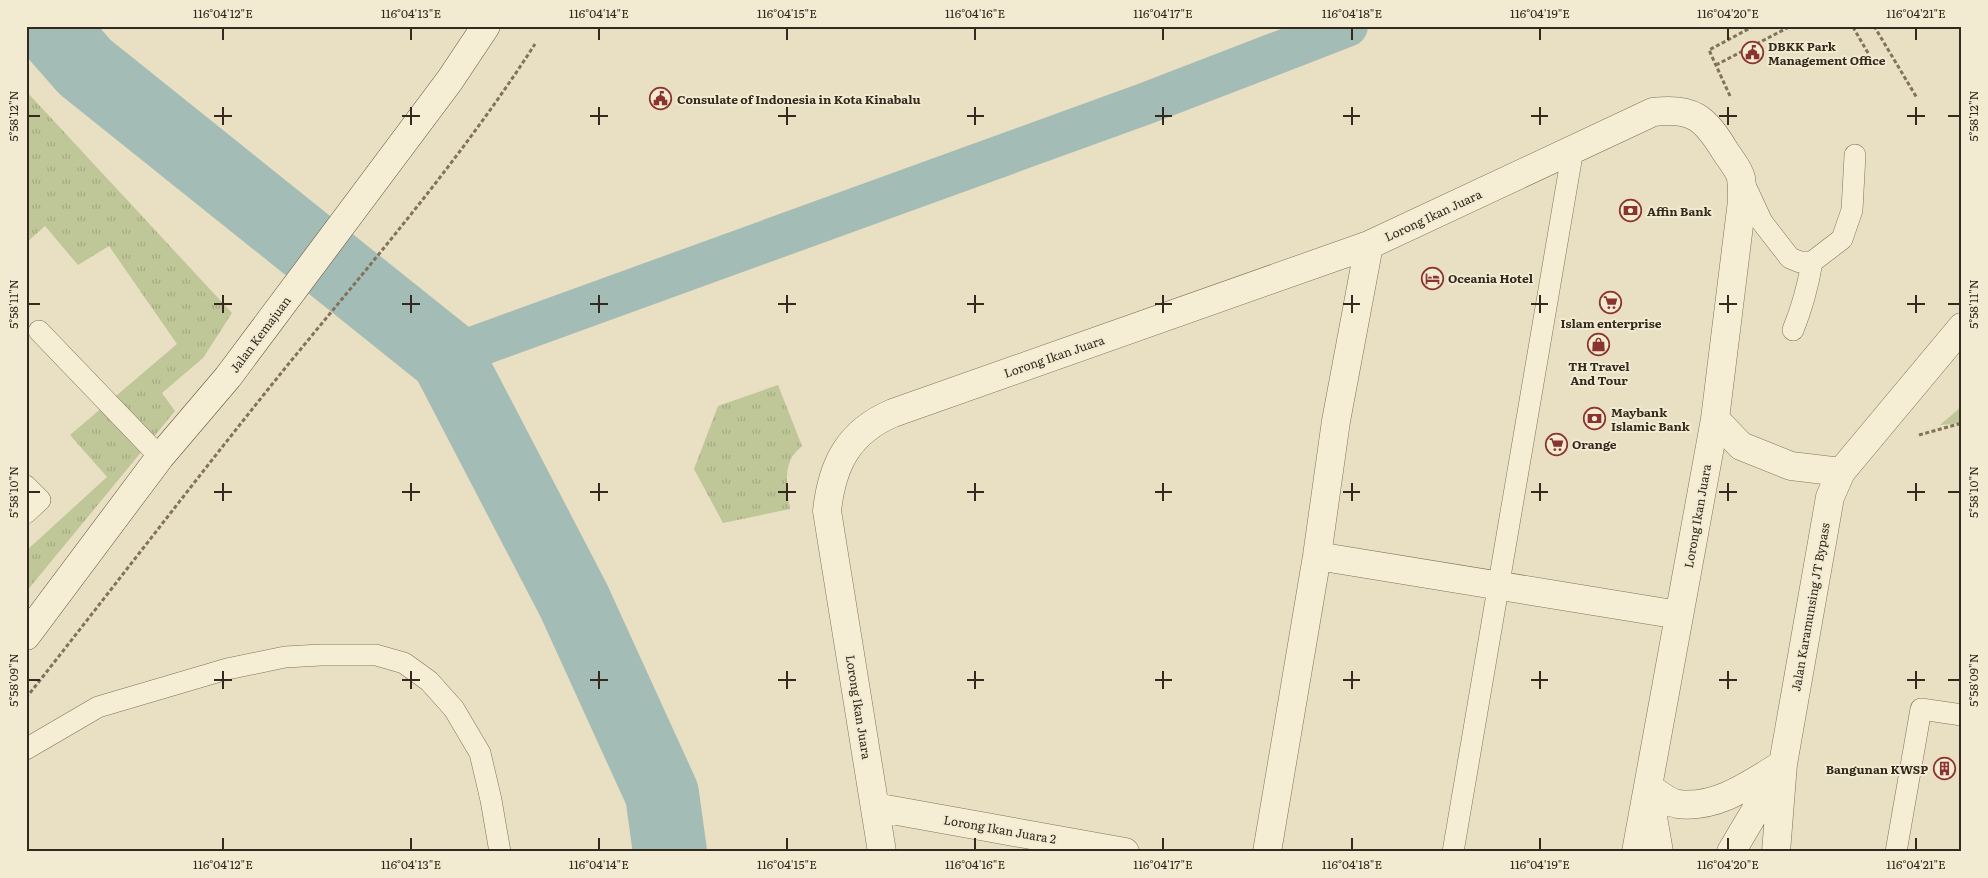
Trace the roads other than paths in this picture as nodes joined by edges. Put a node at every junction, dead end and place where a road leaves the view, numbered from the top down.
1 (486, 26) edge
2 (1573, 149) junction
3 (1855, 155) dead end
4 (1741, 176) junction
5 (1369, 245) junction
6 (1812, 262) junction
7 (1962, 327) edge
8 (1793, 330) dead end
9 (39, 331) dead end
10 (1962, 359) edge
11 (1715, 419) junction
12 (160, 457) junction
13 (1847, 464) junction
14 (26, 486) edge
15 (26, 513) edge
16 (1317, 556) junction
17 (1497, 586) junction
18 (1679, 615) junction
19 (26, 636) edge
20 (1962, 715) edge
21 (26, 749) edge
22 (1783, 764) junction
23 (1648, 787) junction
24 (875, 807) junction
25 (500, 852) edge
26 (882, 852) edge
27 (1125, 852) edge
28 (1267, 852) edge
29 (1453, 852) edge
30 (1636, 852) edge
31 (1659, 852) edge
32 (1731, 852) edge
33 (1776, 852) edge
34 (1896, 852) edge

1 - 12 street, Jalan Kemajuan
2 - 4 street, Lorong Ikan Juara
2 - 5 street, Lorong Ikan Juara
2 - 17 lane
3 - 6 lane
4 - 6 lane
4 - 11 street, Lorong Ikan Juara
5 - 16 street
5 - 24 street, Lorong Ikan Juara
6 - 8 lane
7 - 13 street, Jalan Karamunsing JT Bypass
9 - 12 lane
10 - 13 street, Jalan Karamunsing JT Bypass
11 - 13 street
11 - 18 street, Lorong Ikan Juara
12 - 19 street, Jalan Kemajuan
13 - 22 street, Jalan Karamunsing JT Bypass
14 - 15 lane
16 - 17 street
16 - 28 street
17 - 18 street
17 - 29 lane
18 - 23 street, Lorong Ikan Juara
20 - 34 lane
21 - 25 lane
22 - 23 street
22 - 32 street, Jalan Karamunsing JT Bypass
22 - 33 street, Jalan Karamunsing JT Bypass
23 - 30 street, Lorong Ikan Juara
23 - 31 street
24 - 26 street, Lorong Ikan Juara
24 - 27 street, Lorong Ikan Juara 2

